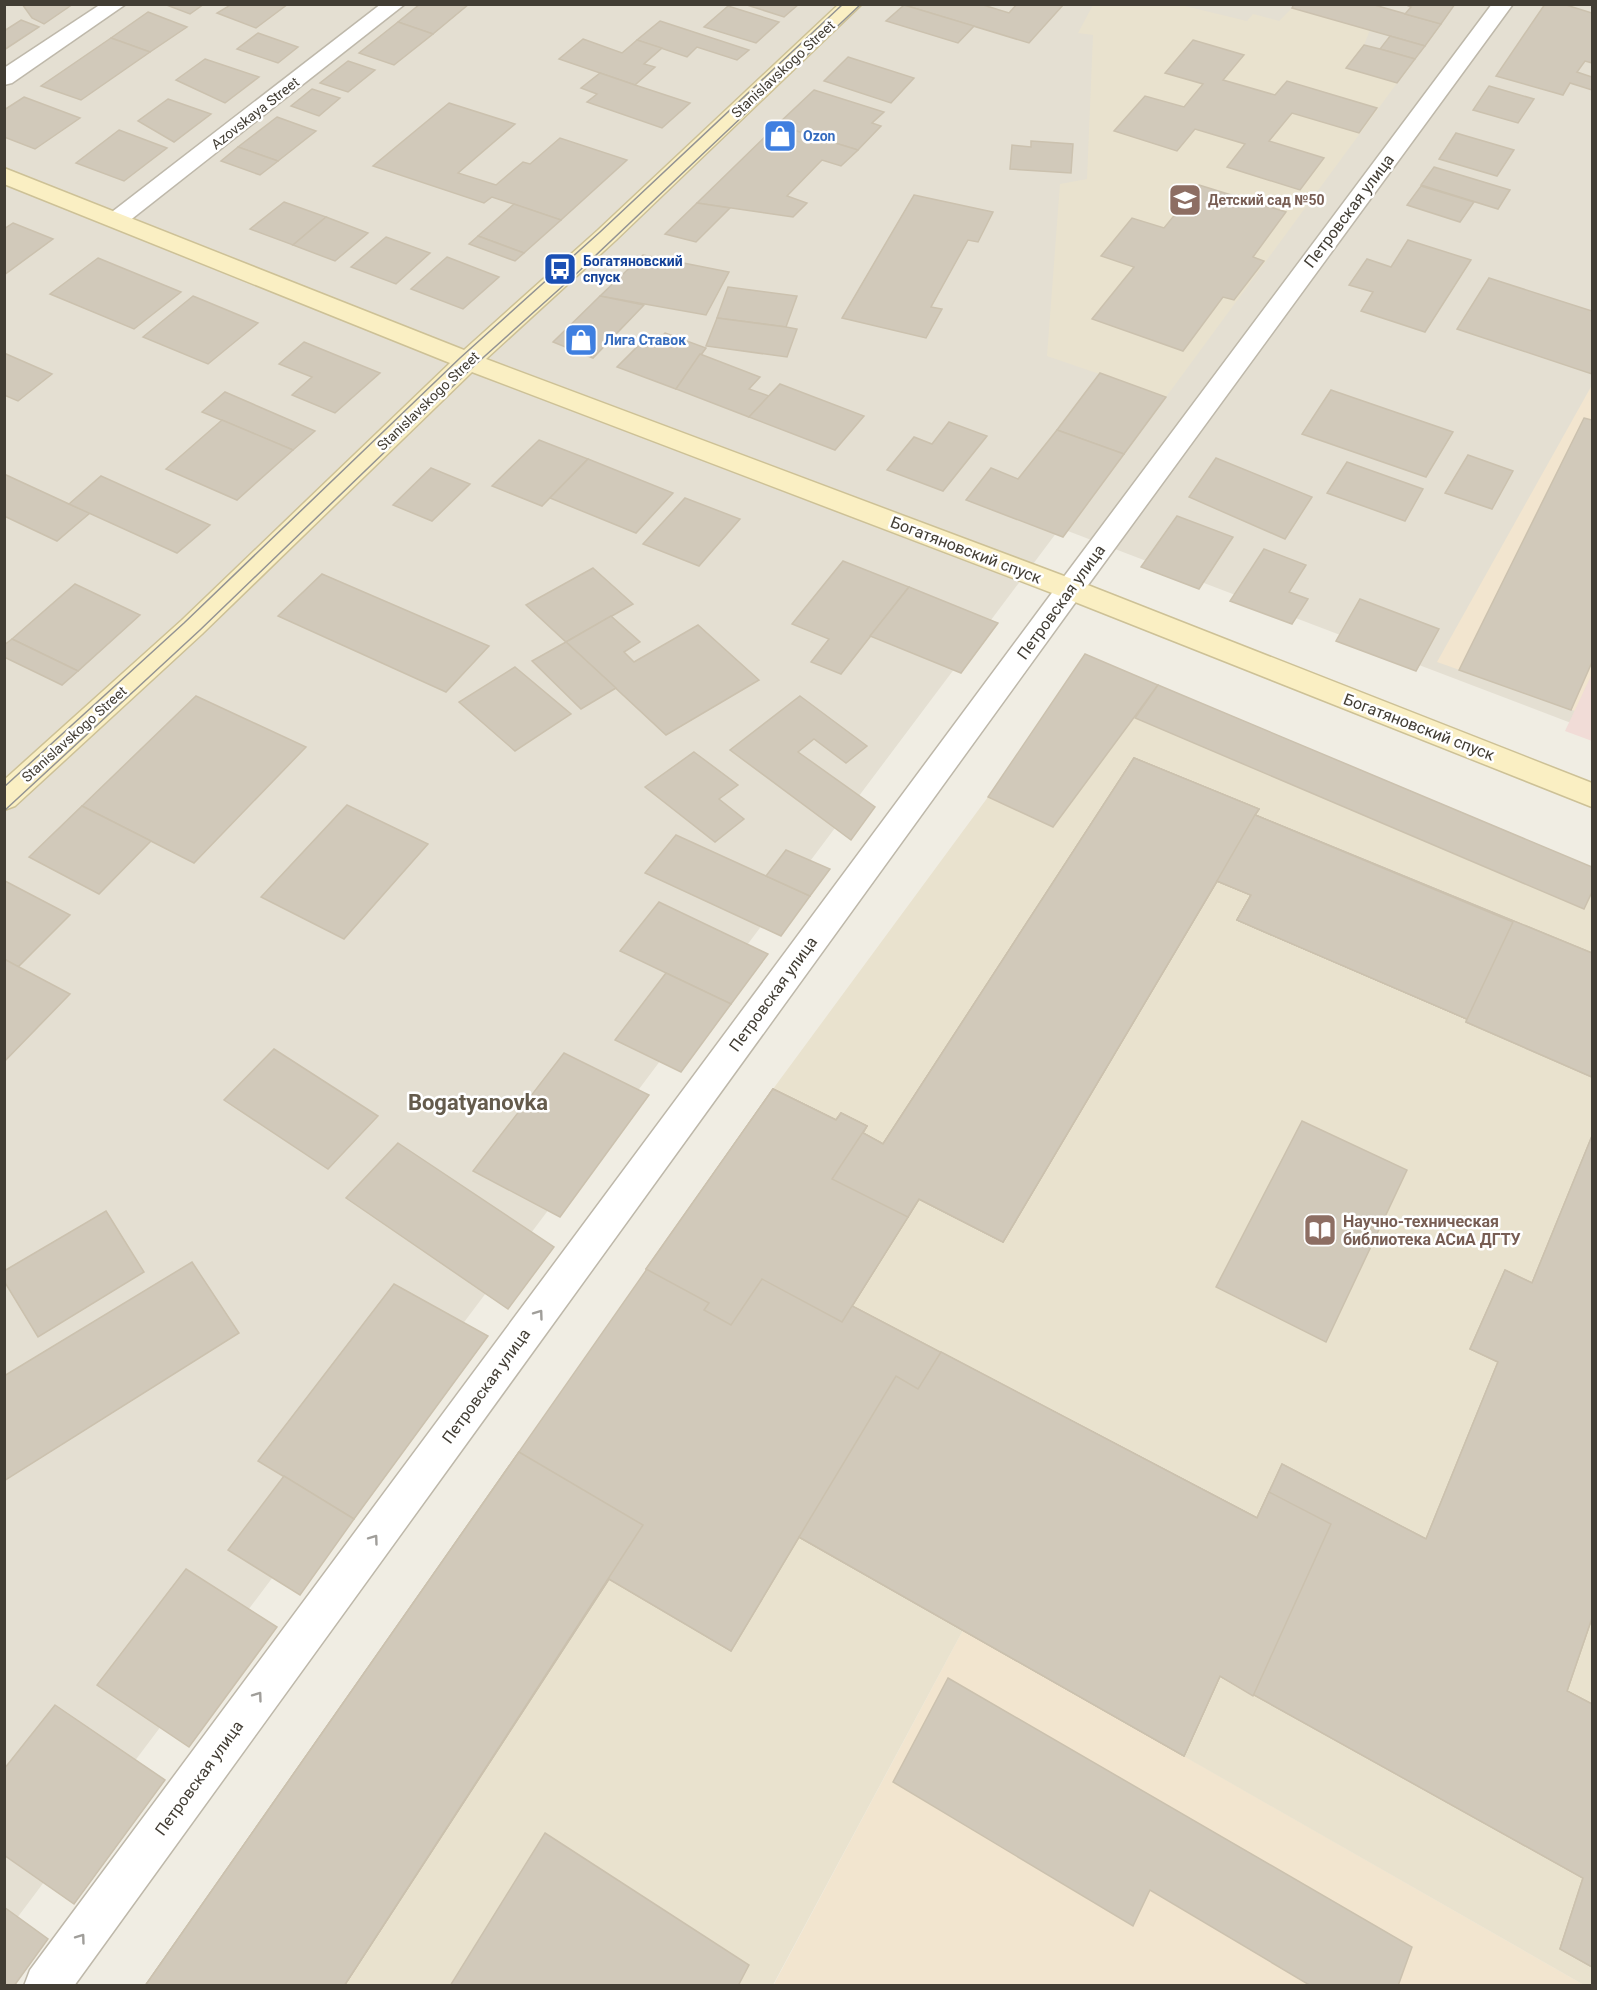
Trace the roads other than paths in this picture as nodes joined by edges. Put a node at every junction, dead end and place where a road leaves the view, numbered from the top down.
1 (116, 4) edge
2 (395, 4) edge
3 (852, 4) edge
4 (1503, 4) edge
5 (4, 78) edge
6 (4, 175) edge
7 (116, 220) junction
8 (468, 361) junction
9 (1070, 589) junction
10 (1593, 795) edge
11 (4, 798) edge
12 (46, 1986) edge

1 - 5 street
2 - 7 street, Azovskaya Street
3 - 8 street, Stanislavskogo Street
4 - 9 street, Петровская улица
6 - 7 street, Богатяновский спуск
7 - 8 street, Богатяновский спуск
8 - 9 street, Богатяновский спуск
8 - 11 street, Stanislavskogo Street
9 - 10 street, Богатяновский спуск
12 -> 9 street, Петровская улица

